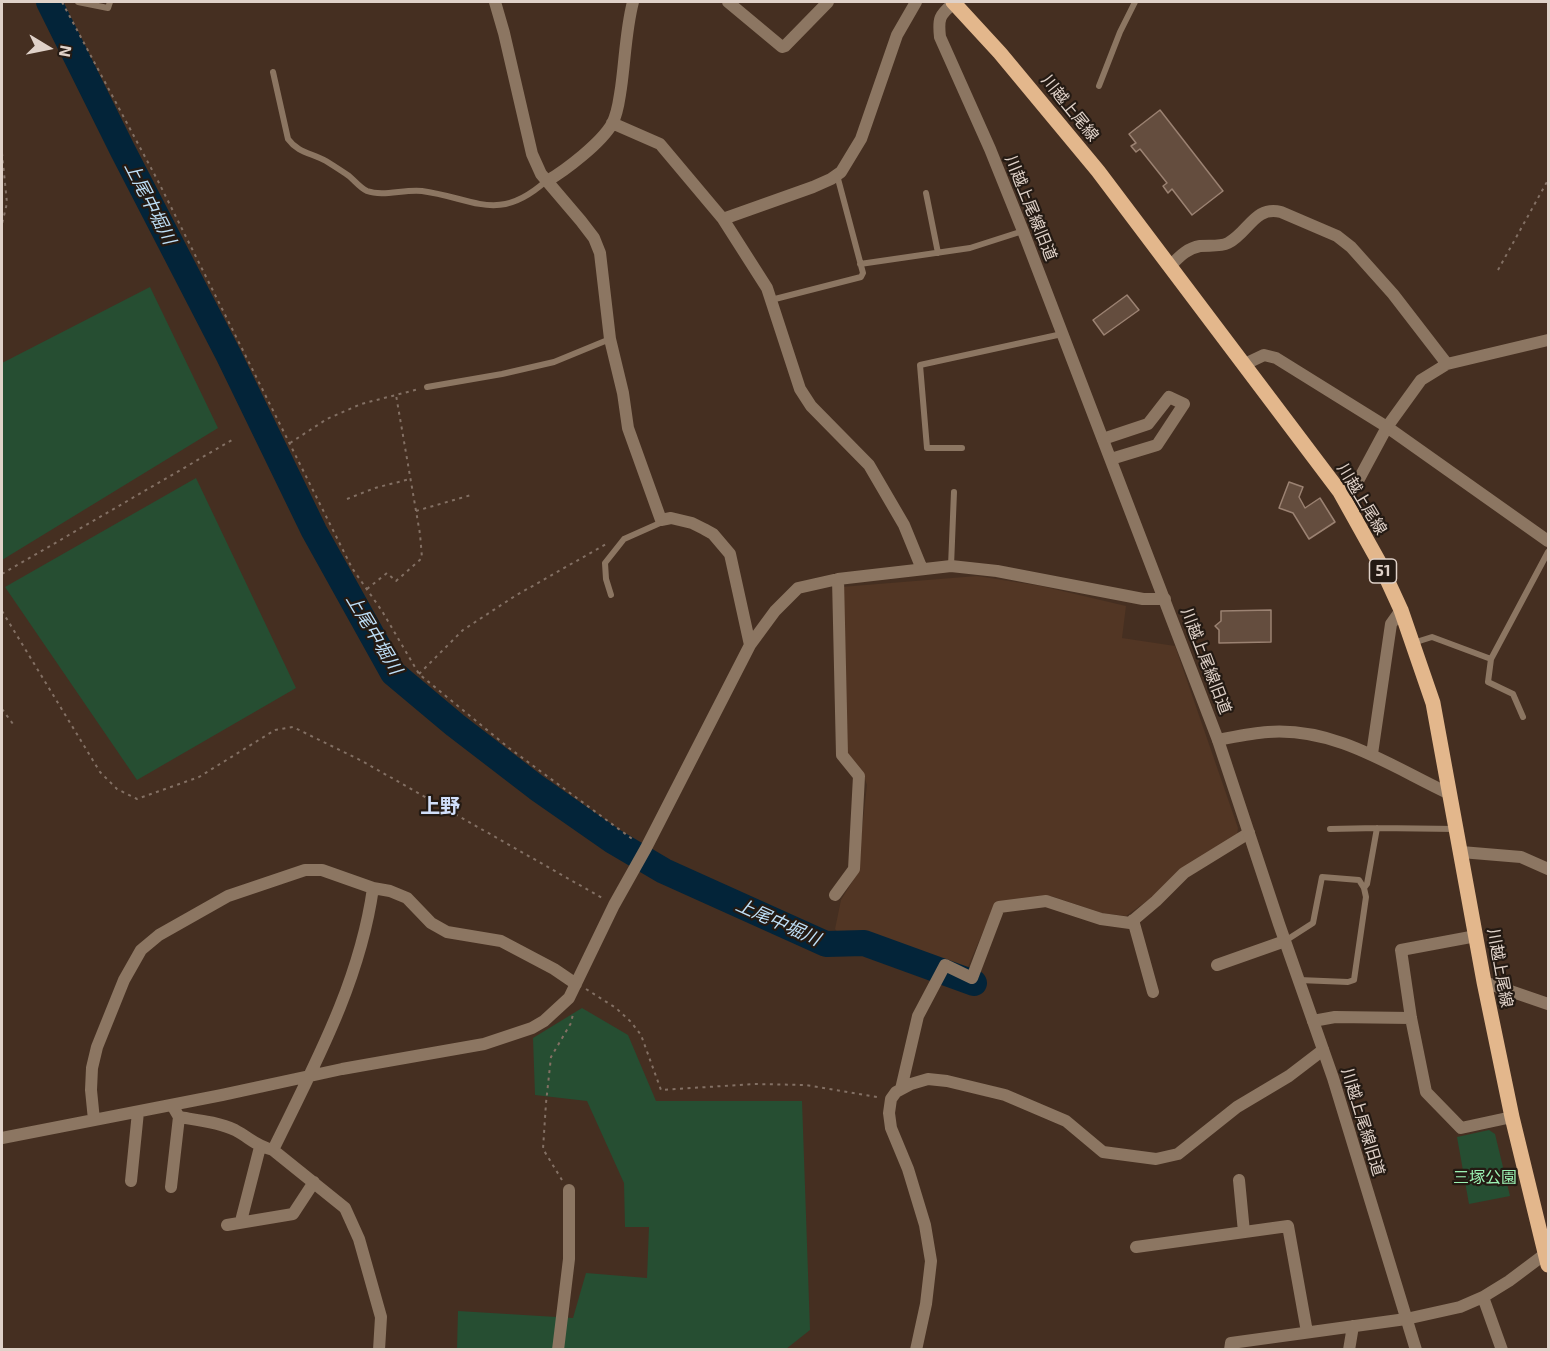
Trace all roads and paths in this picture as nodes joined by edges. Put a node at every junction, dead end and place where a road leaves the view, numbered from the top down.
1 (62, 2) edge
2 (78, 2) edge
3 (110, 2) edge
4 (495, 2) edge
5 (633, 2) edge
6 (728, 2) edge
7 (828, 2) edge
8 (916, 2) edge
9 (954, 2) edge
10 (1135, 2) edge
11 (273, 72) dead end
12 (1099, 86) dead end
13 (612, 123) junction
14 (2, 153) edge
15 (837, 175) junction
16 (1548, 180) edge
17 (547, 181) junction
18 (926, 193) dead end
19 (723, 219) junction
20 (2, 224) edge
21 (1023, 231) junction
22 (938, 253) junction
23 (860, 264) junction
24 (1170, 266) junction
25 (1498, 270) dead end
26 (771, 300) junction
27 (1062, 334) junction
28 (610, 339) junction
29 (1548, 340) edge
30 (1245, 364) junction
31 (1447, 364) junction
32 (427, 387) joint
33 (396, 395) junction
34 (1387, 427) junction
35 (1103, 439) junction
36 (232, 440) dead end
37 (290, 443) junction
38 (962, 448) dead end
39 (1111, 459) junction
40 (410, 479) junction
41 (954, 492) dead end
42 (1340, 492) junction
43 (471, 495) dead end
44 (347, 499) dead end
45 (416, 511) junction
46 (661, 520) junction
47 (624, 539) junction
48 (1548, 541) edge
49 (1548, 552) edge
50 (951, 566) junction
51 (922, 569) junction
52 (2, 574) edge
53 (838, 579) junction
54 (367, 590) junction
55 (611, 595) dead end
56 (1165, 599) junction
57 (1401, 610) junction
58 (2, 611) edge
59 (1413, 644) junction
60 (750, 645) junction
61 (1491, 659) junction
62 (419, 674) junction
63 (2, 709) edge
64 (1523, 717) dead end
65 (13, 724) dead end
66 (1218, 740) junction
67 (1372, 754) junction
68 (1450, 794) junction
69 (1377, 828) junction
70 (1330, 829) dead end
71 (1457, 830) junction
72 (1249, 833) junction
73 (1461, 852) junction
74 (642, 855) junction
75 (1548, 869) edge
76 (373, 888) junction
77 (1364, 888) junction
78 (835, 895) dead end
79 (614, 905) junction
80 (1133, 920) junction
81 (1476, 936) junction
82 (1285, 941) junction
83 (1217, 965) dead end
84 (1299, 980) junction
85 (1484, 982) junction
86 (576, 984) junction
87 (1153, 992) dead end
88 (569, 998) junction
89 (1548, 1004) edge
90 (1411, 1018) junction
91 (1313, 1022) junction
92 (1323, 1050) junction
93 (309, 1077) junction
94 (902, 1089) junction
95 (891, 1099) junction
96 (172, 1105) junction
97 (138, 1112) junction
98 (179, 1117) junction
99 (1512, 1117) junction
100 (94, 1120) junction
101 (2, 1138) edge
102 (260, 1147) junction
103 (273, 1150) junction
104 (1239, 1180) dead end
105 (131, 1181) dead end
106 (314, 1182) junction
107 (171, 1187) dead end
108 (568, 1190) joint
109 (241, 1221) junction
110 (227, 1225) dead end
111 (1244, 1232) junction
112 (1137, 1247) dead end
113 (1546, 1250) edge
114 (1483, 1297) junction
115 (1406, 1319) junction
116 (1353, 1326) junction
117 (1307, 1332) junction
118 (379, 1350) edge
119 (558, 1350) edge
120 (916, 1350) edge
121 (1230, 1350) edge
122 (1349, 1350) edge
123 (1416, 1350) edge
124 (1503, 1350) edge

1 - 37 path
2 - 3 lane
4 - 17 street
5 - 13 street
6 - 7 street
8 - 15 street
9 - 21 street, 川越上尾線旧道
9 - 24 main road, 川越上尾線 / 51
10 - 12 lane
11 - 17 lane
13 - 17 street
13 - 19 street
14 - 20 path
15 - 19 street
15 - 23 lane
16 - 25 path
17 - 28 street
18 - 22 lane
19 - 26 street
21 - 22 lane
21 - 27 street, 川越上尾線旧道
22 - 23 lane
23 - 26 lane
24 - 30 main road, 川越上尾線 / 51
24 - 31 street
26 - 51 street
27 - 35 street, 川越上尾線旧道
27 - 38 lane
28 - 32 lane
28 - 46 street
29 - 31 street
30 - 34 street
30 - 42 main road, 川越上尾線 / 51
31 - 34 street
32 - 33 path
33 - 37 path
33 - 40 path
34 - 42 street
34 - 48 street
35 - 39 street, 川越上尾線旧道
35 - 39 street
36 - 52 path
37 - 54 path
39 - 56 street, 川越上尾線旧道
40 - 44 path
40 - 45 path
41 - 50 lane
42 - 57 main road, 川越上尾線 / 51
43 - 45 path
45 - 54 path
46 - 47 lane
46 - 60 street
47 - 55 lane
47 - 62 path
49 - 61 lane
50 - 51 street
50 - 56 street
51 - 53 street
53 - 60 street
53 - 78 street
54 - 62 path
56 - 66 street, 川越上尾線旧道
57 - 59 main road, 川越上尾線 / 51
57 - 67 street
58 - 79 path
59 - 61 lane
59 - 68 main road, 川越上尾線 / 51
60 - 74 street
61 - 64 lane
62 - 74 path
63 - 65 path
66 - 67 street
66 - 72 street, 川越上尾線旧道
67 - 68 street
68 - 71 main road, 川越上尾線 / 51
69 - 70 lane
69 - 71 lane
69 - 77 lane
71 - 73 main road, 川越上尾線 / 51
72 - 80 street
72 - 82 street, 川越上尾線旧道
73 - 75 street
73 - 81 main road, 川越上尾線 / 51
74 - 79 street
76 - 86 street
76 - 93 street
76 - 100 street
77 - 82 lane
77 - 84 lane
79 - 86 street
80 - 87 street
80 - 94 street
81 - 85 main road, 川越上尾線 / 51
81 - 90 street
82 - 83 street
82 - 84 street, 川越上尾線旧道
84 - 91 street, 川越上尾線旧道
85 - 89 street
85 - 99 main road, 川越上尾線 / 51
86 - 88 street
86 - 95 path
88 - 93 street
88 - 108 path
90 - 91 street
90 - 99 street
91 - 92 street, 川越上尾線旧道
92 - 94 street
92 - 115 street, 川越上尾線旧道
93 - 96 street
93 - 103 street
94 - 95 street
95 - 120 street
96 - 97 street
96 - 98 street
97 - 100 street
97 - 105 street
98 - 102 street
98 - 107 street
99 - 113 main road, 川越上尾線 / 51
100 - 101 street
102 - 103 street
102 - 109 street
103 - 106 street
104 - 111 street
106 - 109 street
106 - 118 street
108 - 119 street
109 - 110 street
111 - 112 street
111 - 117 street
113 - 114 street
114 - 115 street
114 - 124 street
115 - 116 street
115 - 123 street, 川越上尾線旧道
116 - 117 street
116 - 122 street
117 - 121 street

